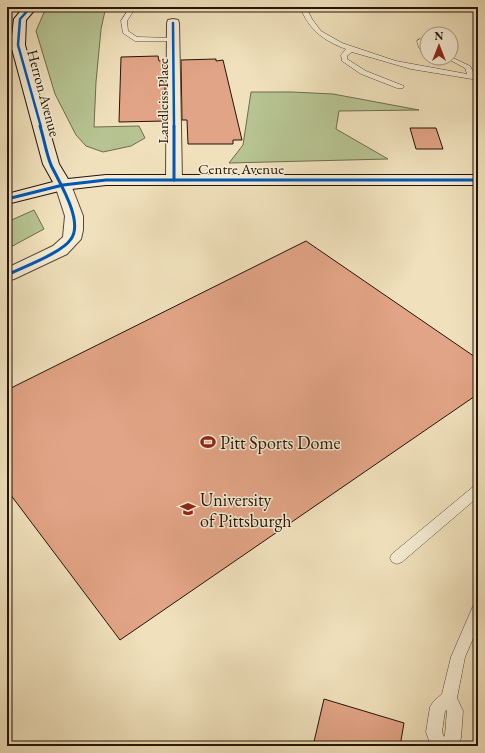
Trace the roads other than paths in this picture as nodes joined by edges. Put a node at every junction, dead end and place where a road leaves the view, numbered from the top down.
1 (30, 7) edge
2 (133, 7) edge
3 (303, 7) edge
4 (173, 23) dead end
5 (174, 40) junction
6 (351, 49) junction
7 (459, 62) edge
8 (475, 78) edge
9 (400, 86) dead end
10 (174, 180) junction
11 (478, 180) edge
12 (63, 185) junction
13 (7, 199) edge
14 (7, 275) edge
15 (478, 490) edge
16 (397, 558) dead end
17 (478, 610) edge
18 (449, 698) junction
19 (439, 746) edge
20 (448, 746) edge

1 - 12 main road, Herron Avenue
2 - 5 lane
3 - 6 lane
4 - 5 main road, Landleiss Place
5 - 10 main road, Landleiss Place
6 - 8 lane
6 - 9 lane
7 - 8 lane
10 - 11 main road, Centre Avenue
10 - 12 main road, Centre Avenue
12 - 13 main road, Centre Avenue
12 - 14 main road, Herron Avenue
15 - 16 lane
17 - 18 lane
18 - 19 lane
18 - 20 lane

